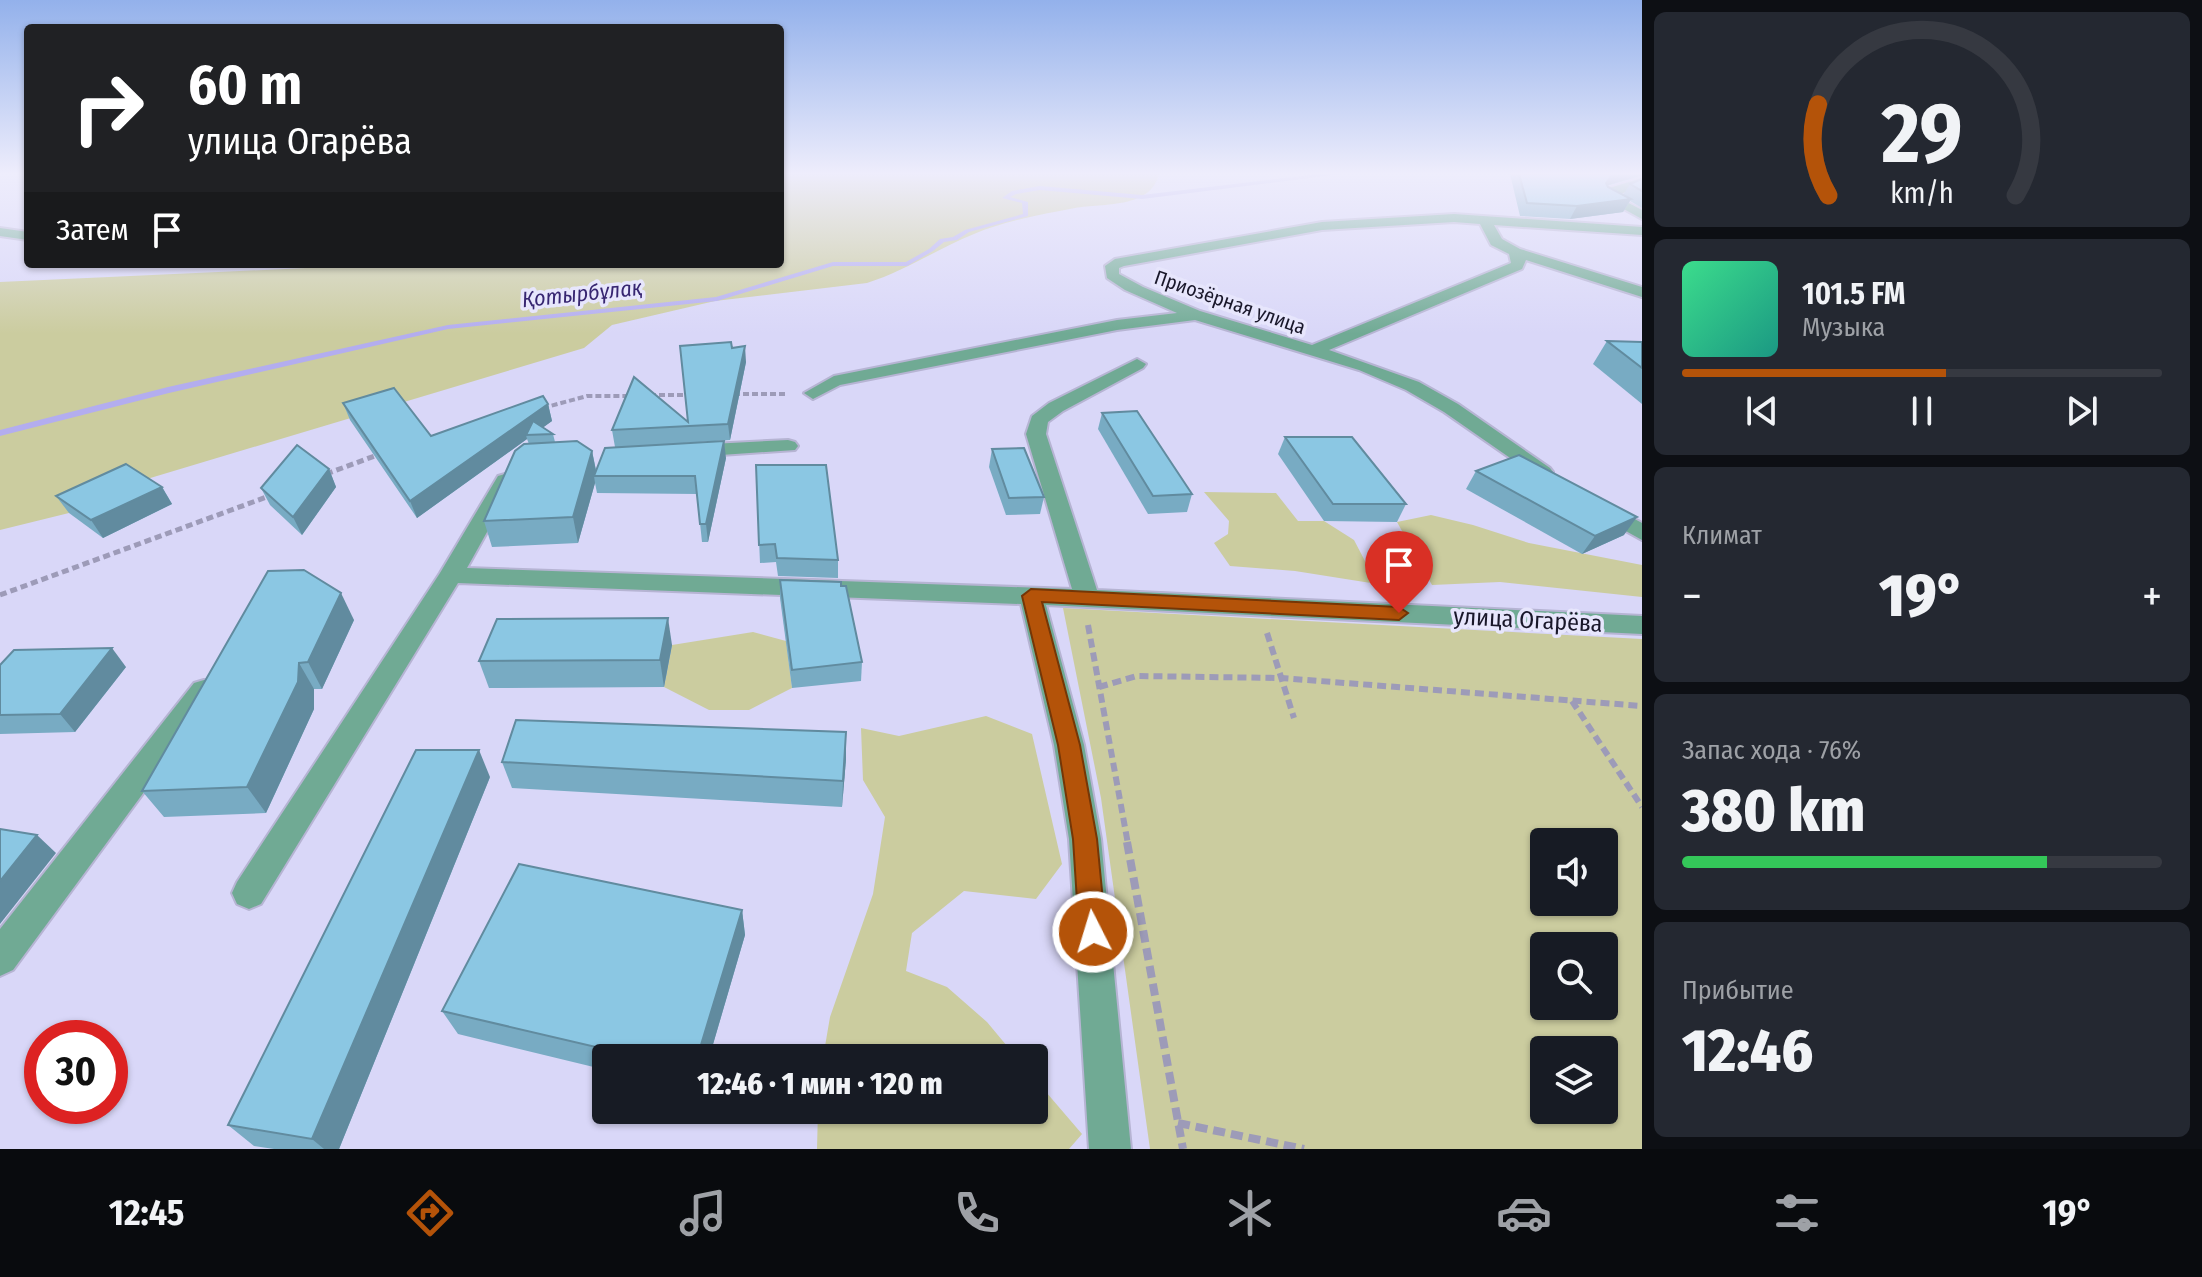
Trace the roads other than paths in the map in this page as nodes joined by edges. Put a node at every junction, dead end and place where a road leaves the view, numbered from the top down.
1 (1319, 227) edge
2 (1488, 227) edge
3 (1579, 227) edge
4 (1642, 231) edge
5 (0, 232) edge
6 (24, 235) edge
7 (1515, 252) junction
8 (1642, 292) edge
9 (1196, 316) junction
10 (1312, 351) junction
11 (1137, 364) dead end
12 (813, 393) road end
13 (788, 446) dead end
14 (664, 452) edge
15 (517, 465) edge
16 (1563, 484) edge
17 (1589, 500) edge
18 (1642, 533) edge
19 (451, 575) junction
20 (1031, 596) junction
21 (1087, 598) junction
22 (1642, 625) edge
23 (221, 667) edge
24 (249, 893) dead end
25 (0, 958) edge
26 (1110, 1149) edge

1 - 9 street, Приозёрная улица
2 - 7 street
3 - 4 street, Приозёрная улица
5 - 6 street
7 - 8 street
7 - 10 street
9 - 10 street, Приозёрная улица
9 - 12 street
10 - 16 street, Приозёрная улица
11 - 21 street
13 - 14 street
15 - 19 street
17 - 18 street
19 - 20 street, улица Огарёва
19 - 24 street
20 - 21 street, улица Огарёва
20 - 26 street
21 - 22 street, улица Огарёва
23 - 25 street

